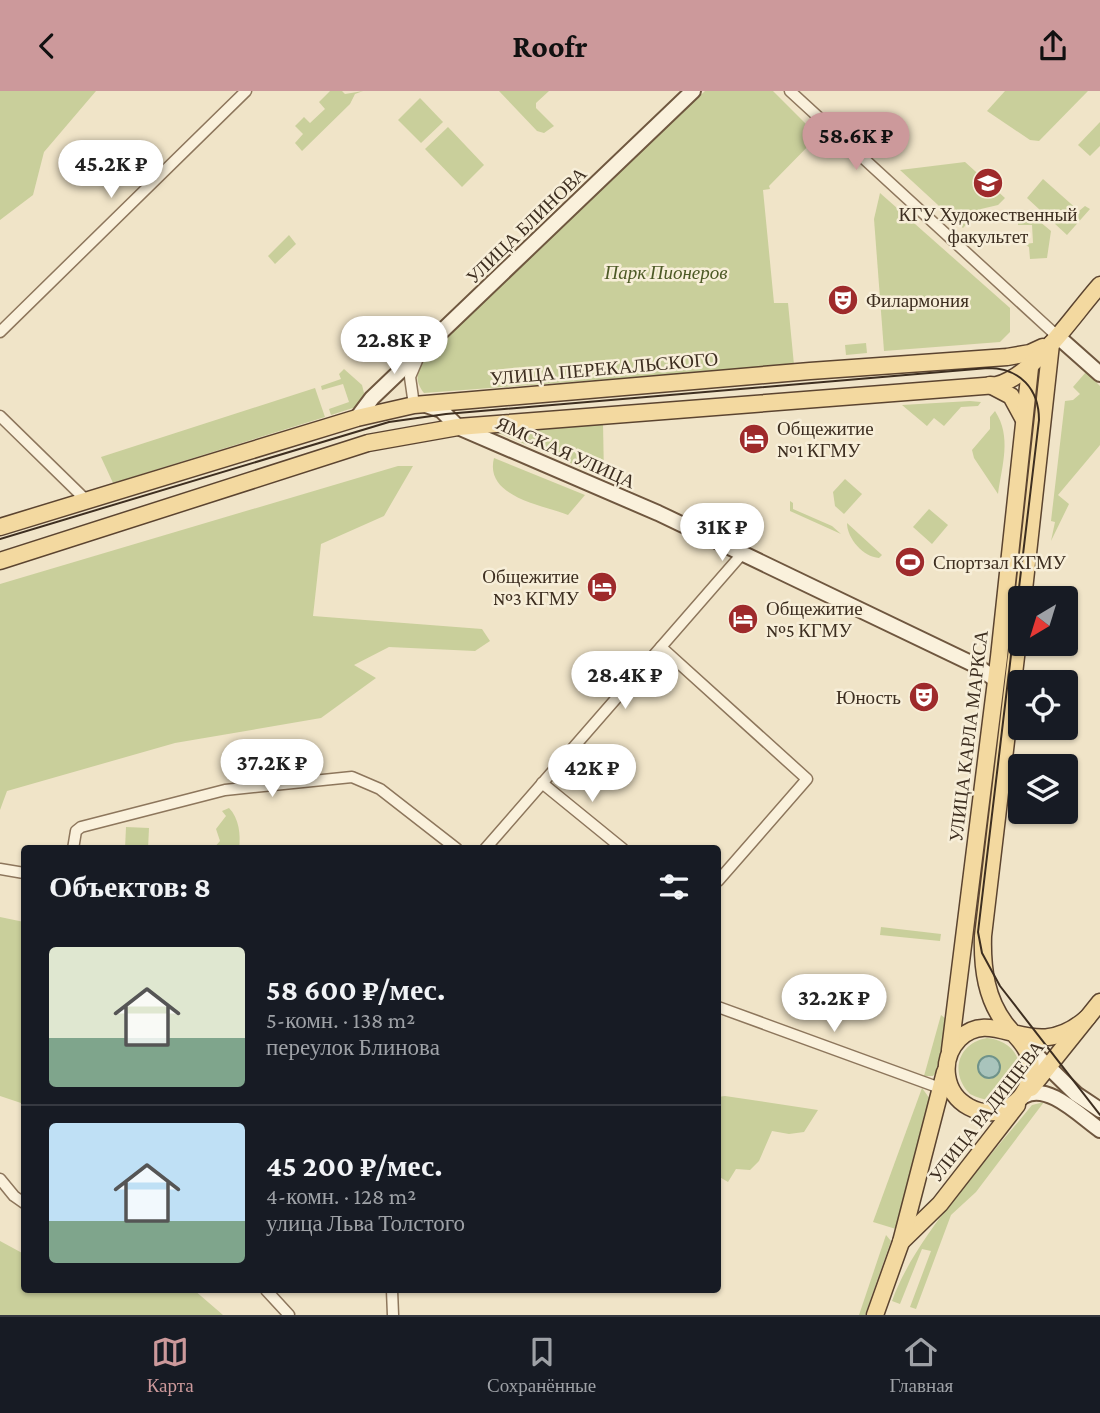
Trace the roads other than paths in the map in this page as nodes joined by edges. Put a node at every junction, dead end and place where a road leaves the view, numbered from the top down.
1 (246, 91) edge
2 (693, 91) edge
3 (790, 91) edge
4 (1100, 285) edge
5 (0, 332) edge
6 (1056, 335) junction
7 (421, 352) junction
8 (997, 358) junction
9 (1030, 367) junction
10 (1100, 374) edge
11 (990, 385) junction
12 (414, 405) junction
13 (1046, 405) junction
14 (0, 417) edge
15 (357, 418) junction
16 (1024, 421) junction
17 (458, 427) junction
18 (86, 501) junction
19 (0, 527) edge
20 (742, 554) junction
21 (0, 561) edge
22 (1025, 586) edge
23 (660, 647) junction
24 (1016, 656) edge
25 (996, 680) junction
26 (542, 783) junction
27 (74, 845) edge
28 (452, 845) edge
29 (488, 845) edge
30 (618, 845) edge
31 (0, 869) edge
32 (21, 872) edge
33 (721, 878) edge
34 (1100, 1002) edge
35 (721, 1008) edge
36 (1087, 1018) junction
37 (1015, 1035) junction
38 (947, 1063) junction
39 (1048, 1067) junction
40 (940, 1088) junction
41 (1024, 1096) junction
42 (1100, 1109) edge
43 (1100, 1130) edge
44 (0, 1179) edge
45 (21, 1201) edge
46 (901, 1242) junction
47 (269, 1293) edge
48 (392, 1293) edge
49 (289, 1315) edge
50 (393, 1315) edge
51 (875, 1315) edge

1 - 5 street
2 - 7 main road, УЛИЦА БЛИНОВА
3 - 6 street
4 - 6 main road
6 - 8 main road, УЛИЦА ПЕРЕКАЛЬСКОГО
6 - 9 main road
6 - 10 main road
6 - 13 main road
7 - 12 street
7 - 15 main road, УЛИЦА БЛИНОВА
8 - 9 main road
8 - 12 main road, УЛИЦА ПЕРЕКАЛЬСКОГО
9 - 11 main road
9 - 13 main road
9 - 16 main road, УЛИЦА КАРЛА МАРКСА
11 - 16 main road
11 - 17 main road
12 - 15 main road, УЛИЦА ПЕРЕКАЛЬСКОГО
12 - 17 main road, ЯМСКАЯ УЛИЦА
13 - 22 main road
14 - 18 street
15 - 18 main road, УЛИЦА ПЕРЕКАЛЬСКОГО
16 - 25 main road, УЛИЦА КАРЛА МАРКСА
17 - 20 main road, ЯМСКАЯ УЛИЦА
17 - 21 main road
18 - 19 main road, УЛИЦА ПЕРЕКАЛЬСКОГО
20 - 23 street
20 - 25 main road, ЯМСКАЯ УЛИЦА
23 - 26 street
23 - 33 street
24 - 37 main road, УЛИЦА КАРЛА МАРКСА
25 - 38 main road, УЛИЦА КАРЛА МАРКСА
26 - 29 street
26 - 30 street
27 - 28 street
31 - 32 street
34 - 36 main road, УЛИЦА РАДИЩЕВА
35 - 40 street
36 - 37 main road
36 - 39 main road, УЛИЦА РАДИЩЕВА
37 - 38 main road
37 - 39 main road
37 - 41 main road
38 - 40 main road, УЛИЦА КАРЛА МАРКСА
38 - 41 main road
39 - 41 main road, УЛИЦА РАДИЩЕВА
39 - 42 main road
40 - 46 main road, УЛИЦА КАРЛА МАРКСА
41 - 43 main road
41 - 46 main road, УЛИЦА РАДИЩЕВА
44 - 45 street
46 - 51 main road, УЛИЦА КАРЛА МАРКСА
47 - 49 street
48 - 50 street

